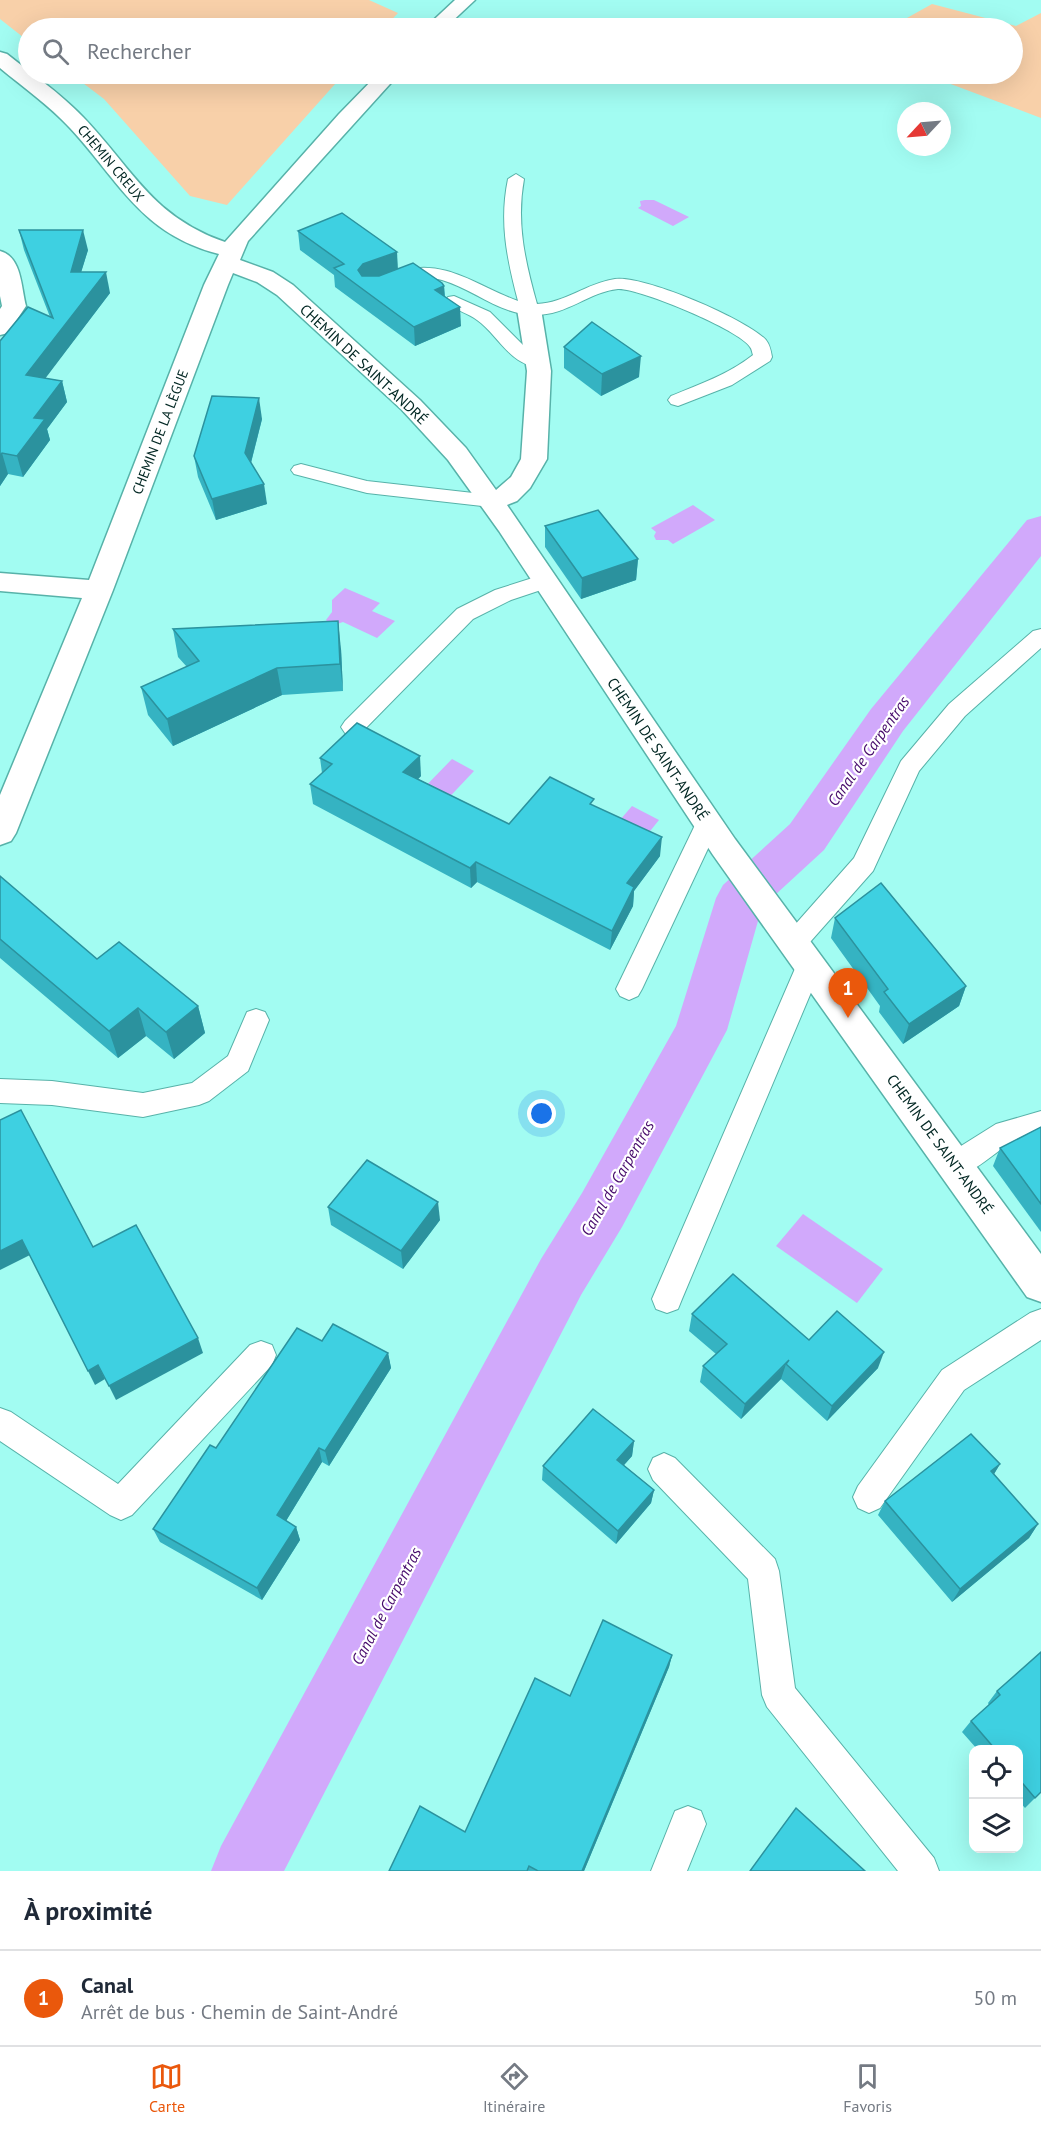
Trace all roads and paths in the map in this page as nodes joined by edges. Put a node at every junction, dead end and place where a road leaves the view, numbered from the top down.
1 (464, 1) edge
2 (445, 18) edge
3 (0, 58) edge
4 (18, 73) edge
5 (31, 84) edge
6 (379, 84) edge
7 (516, 179) dead end
8 (230, 257) junction
9 (0, 258) edge
10 (380, 285) edge
11 (454, 301) edge
12 (529, 309) junction
13 (0, 328) edge
14 (538, 361) junction
15 (678, 400) dead end
16 (302, 470) dead end
17 (491, 501) junction
18 (545, 581) junction
19 (0, 582) edge
20 (99, 590) junction
21 (1037, 646) edge
22 (352, 727) edge
23 (0, 833) edge
24 (716, 835) junction
25 (794, 943) junction
26 (629, 989) dead end
27 (256, 1020) dead end
28 (0, 1091) edge
29 (1041, 1123) edge
30 (955, 1165) junction
31 (1041, 1285) edge
32 (667, 1299) dead end
33 (1041, 1323) edge
34 (261, 1355) dead end
35 (0, 1423) edge
36 (664, 1469) dead end
37 (869, 1497) dead end
38 (688, 1824) dead end
39 (669, 1871) edge
40 (921, 1871) edge

1 - 2 street
3 - 4 street, CHEMIN CREUX
5 - 8 street, CHEMIN CREUX
6 - 8 street, CHEMIN DE LA LÈGUE
7 - 12 lane
8 - 17 street, CHEMIN DE SAINT-ANDRÉ
8 - 20 street, CHEMIN DE LA LÈGUE
9 - 13 street
10 - 12 lane
11 - 14 lane
12 - 14 street
12 - 15 lane
14 - 17 street
16 - 17 lane
17 - 18 street, CHEMIN DE SAINT-ANDRÉ
18 - 22 lane
18 - 24 street, CHEMIN DE SAINT-ANDRÉ
19 - 20 street
20 - 23 street, CHEMIN DE LA LÈGUE
21 - 25 lane
24 - 25 street, CHEMIN DE SAINT-ANDRÉ
24 - 26 lane
25 - 30 street, CHEMIN DE SAINT-ANDRÉ
25 - 32 lane
27 - 28 lane
29 - 30 lane
30 - 31 street, CHEMIN DE SAINT-ANDRÉ
33 - 37 lane
34 - 35 lane
36 - 40 lane
38 - 39 lane

